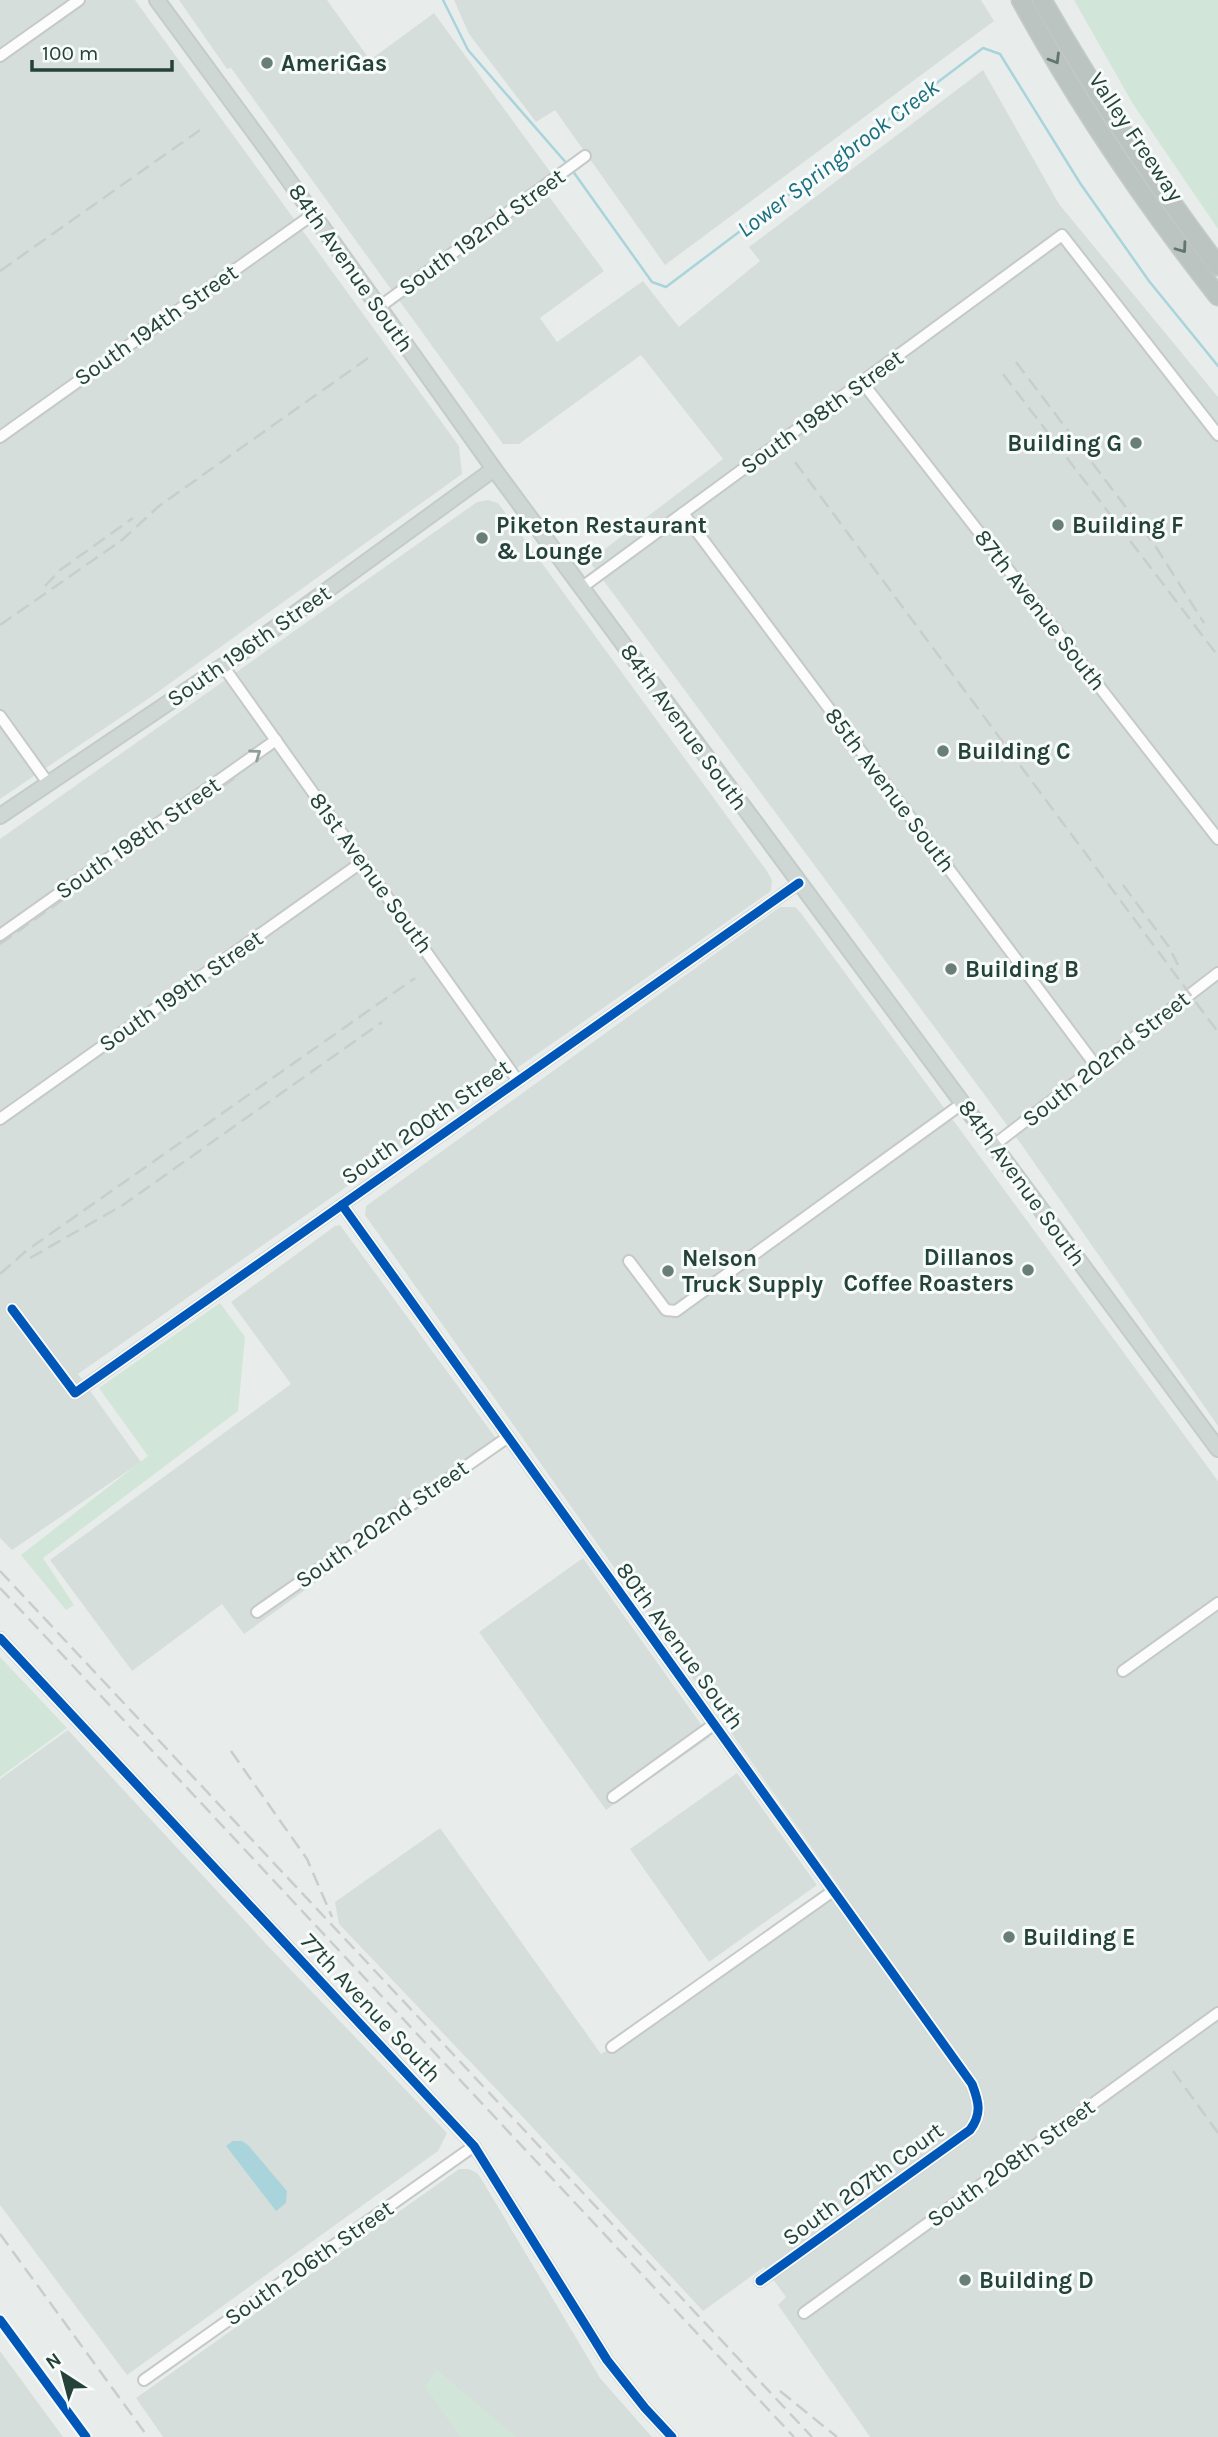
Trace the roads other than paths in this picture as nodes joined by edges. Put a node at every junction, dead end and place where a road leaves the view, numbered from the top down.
1 (79, 0) edge
2 (157, 0) edge
3 (1021, 0) edge
4 (1042, 0) edge
5 (1052, 0) edge
6 (0, 56) edge
7 (585, 156) dead end
8 (312, 215) junction
9 (1218, 253) edge
10 (1218, 266) edge
11 (1218, 296) edge
12 (379, 308) junction
13 (862, 382) junction
14 (1218, 435) edge
15 (0, 437) edge
16 (494, 469) junction
17 (683, 513) junction
18 (581, 588) junction
19 (223, 666) junction
20 (0, 716) edge
21 (276, 740) junction
22 (48, 783) junction
23 (0, 816) edge
24 (1218, 839) edge
25 (362, 862) junction
26 (799, 883) junction
27 (0, 935) edge
28 (1218, 973) edge
29 (1096, 1066) junction
30 (518, 1081) junction
31 (963, 1103) junction
32 (0, 1119) edge
33 (994, 1145) junction
34 (342, 1205) junction
35 (629, 1261) dead end
36 (12, 1309) dead end
37 (508, 1437) junction
38 (1218, 1449) edge
39 (1218, 1602) edge
40 (257, 1612) dead end
41 (0, 1638) edge
42 (1122, 1671) dead end
43 (713, 1725) junction
44 (613, 1797) dead end
45 (833, 1891) junction
46 (1218, 2013) edge
47 (612, 2047) dead end
48 (979, 2111) joint
49 (474, 2146) junction
50 (760, 2281) dead end
51 (804, 2313) dead end
52 (144, 2380) dead end
53 (671, 2437) edge

1 - 6 street
2 - 8 main road, 84th Avenue South
3 -> 11 highway, Valley Freeway
4 - 10 highway
5 - 9 highway, Valley Freeway
7 - 12 street, South 192nd Street
8 - 12 main road, 84th Avenue South
8 - 15 street, South 194th Street
12 - 16 main road, 84th Avenue South
13 - 14 street, South 198th Street
13 - 17 street, South 198th Street
13 - 24 street, 87th Avenue South
16 - 18 main road, 84th Avenue South
16 - 19 main road, South 196th Street
17 - 18 street, South 198th Street
17 - 29 street, 85th Avenue South
18 - 26 main road, 84th Avenue South
19 - 21 street, 81st Avenue South
19 - 22 main road, South 196th Street
20 - 22 street
21 - 25 street, 81st Avenue South
27 -> 21 street, South 198th Street
22 - 23 main road, South 196th Street
25 - 30 street, 81st Avenue South
25 - 32 street, South 199th Street
26 - 30 street, South 200th Street
26 - 31 main road, 84th Avenue South
28 - 29 street, South 202nd Street
29 - 33 street, South 202nd Street
30 - 34 street, South 200th Street
31 - 33 main road, 84th Avenue South
31 - 35 street
33 - 38 main road, 84th Avenue South
34 - 36 street, South 200th Street
34 - 37 street, 80th Avenue South
37 - 40 street, South 202nd Street
37 - 43 street, 80th Avenue South
39 - 42 street
41 - 49 street, 77th Avenue South
43 - 44 street
43 - 45 street, 80th Avenue South
45 - 47 street
45 - 48 street, 80th Avenue South
46 - 51 street, South 208th Street
48 - 50 street, South 207th Court
49 - 52 street, South 206th Street
49 - 53 street, 77th Avenue South

